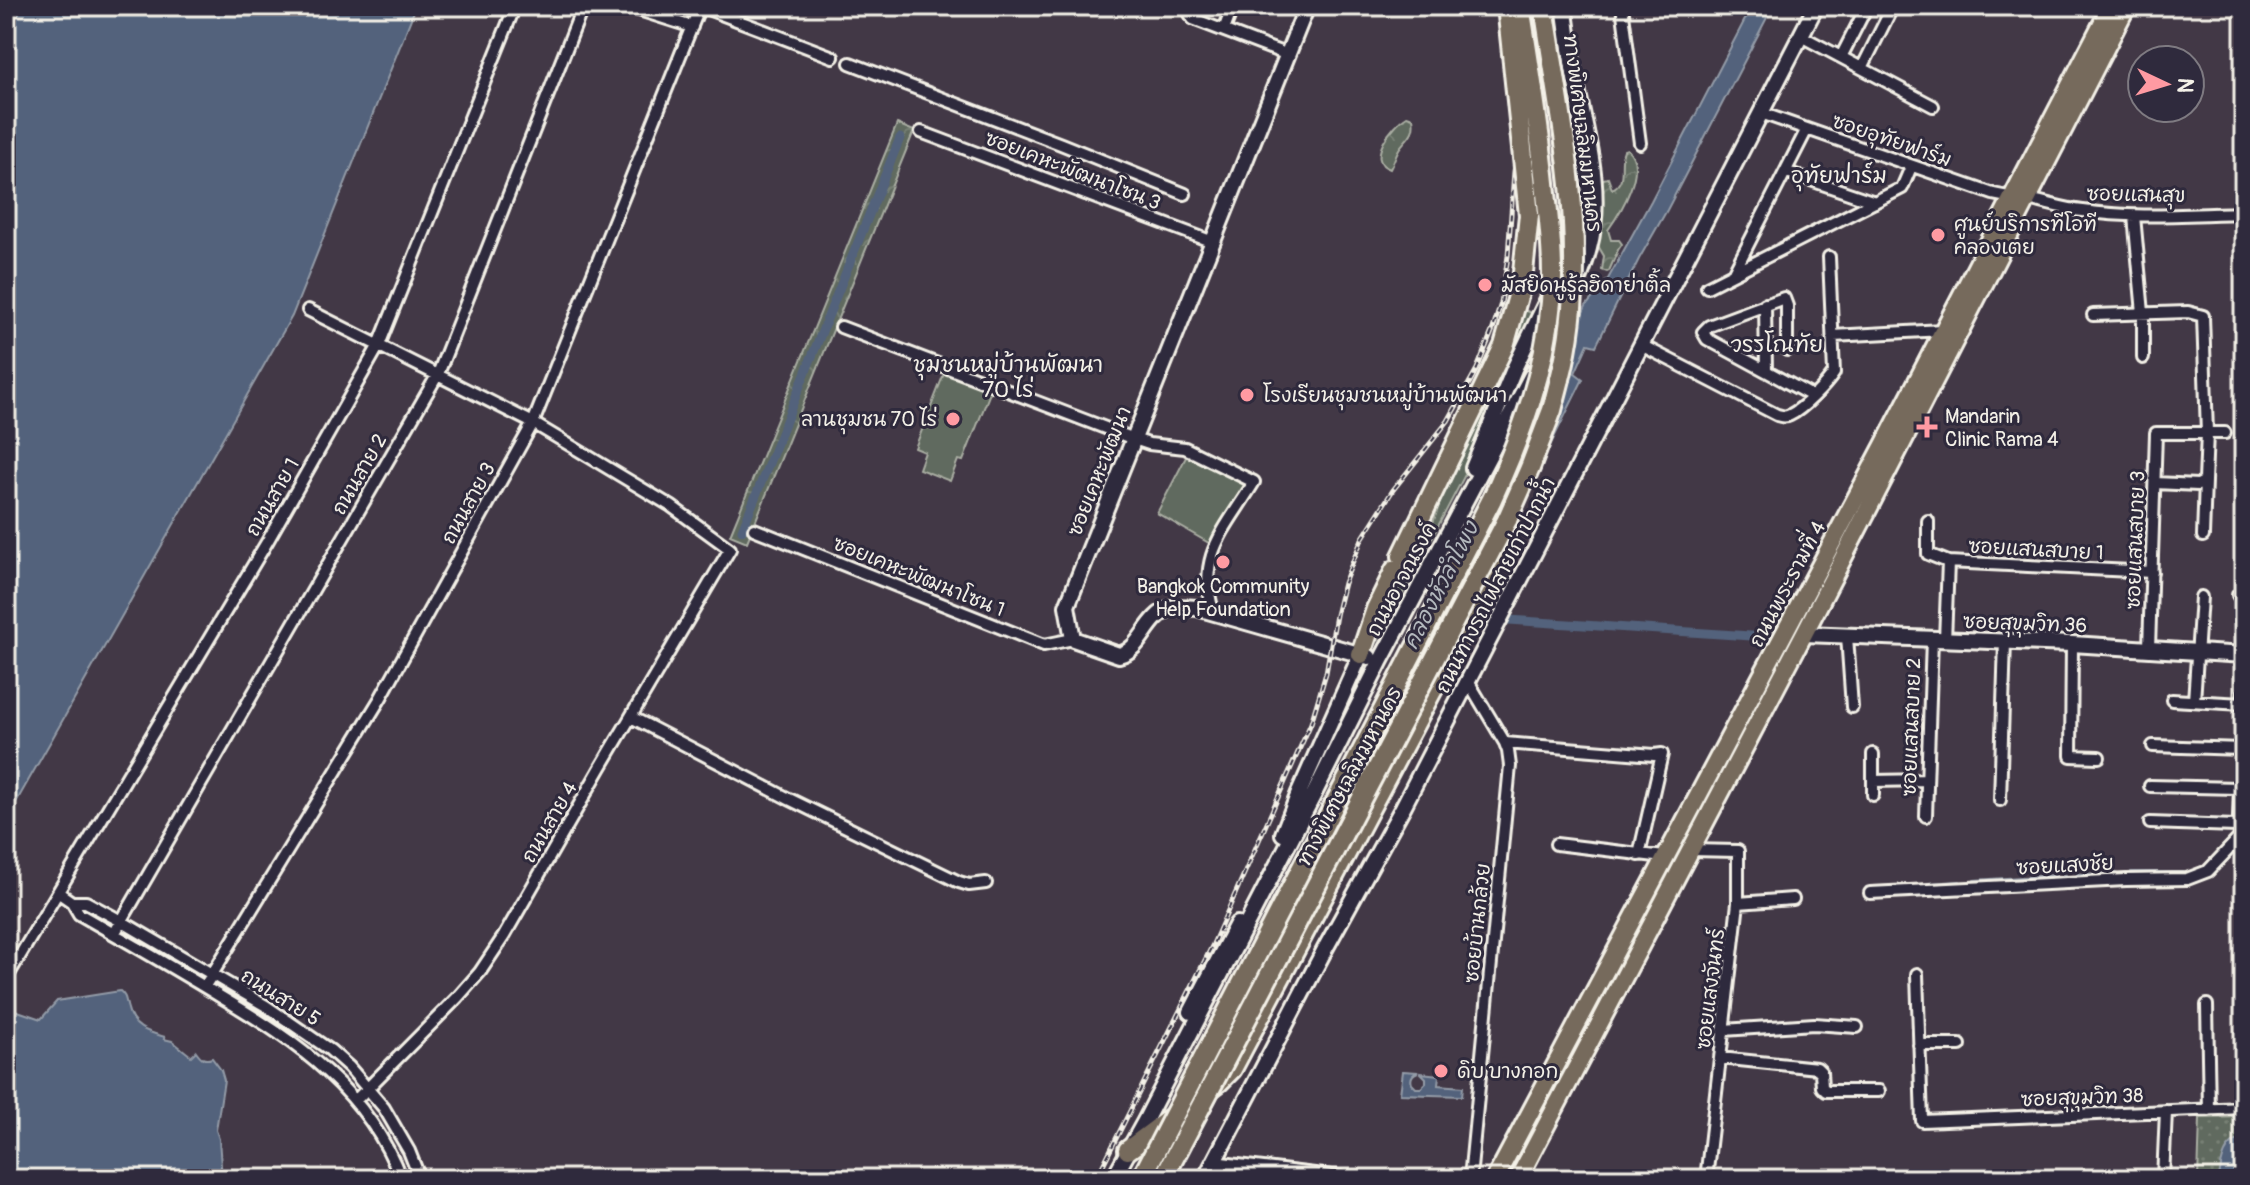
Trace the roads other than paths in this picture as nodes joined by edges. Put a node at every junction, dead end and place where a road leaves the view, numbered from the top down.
1 (515, 6) edge
2 (583, 6) edge
3 (626, 6) edge
4 (700, 6) edge
5 (1188, 6) edge
6 (1233, 6) edge
7 (1307, 6) edge
8 (1507, 6) edge
9 (1520, 6) edge
10 (1544, 6) edge
11 (1557, 6) edge
12 (1564, 6) edge
13 (1622, 6) edge
14 (1816, 6) edge
15 (1867, 6) edge
16 (1893, 6) edge
17 (2111, 6) edge
18 (2127, 6) edge
19 (692, 27) junction
20 (1224, 30) junction
21 (1801, 36) junction
22 (1288, 55) junction
23 (833, 57) dead end
24 (1841, 57) junction
25 (850, 63) dead end
26 (1862, 68) junction
27 (1933, 106) dead end
28 (1761, 113) junction
29 (1807, 129) junction
30 (921, 132) dead end
31 (1640, 143) dead end
32 (1911, 167) junction
33 (1787, 172) junction
34 (1185, 194) dead end
35 (2021, 198) junction
36 (1875, 202) junction
37 (2244, 213) edge
38 (2134, 216) junction
39 (1213, 242) junction
40 (1829, 257) dead end
41 (1734, 272) junction
42 (1707, 287) dead end
43 (1765, 304) junction
44 (308, 310) dead end
45 (2143, 313) junction
46 (2093, 315) dead end
47 (841, 327) dead end
48 (1943, 330) junction
49 (1833, 336) junction
50 (379, 345) junction
51 (1641, 345) junction
52 (1787, 350) dead end
53 (2143, 358) dead end
54 (1932, 368) junction
55 (1766, 371) junction
56 (438, 374) junction
57 (1812, 396) junction
58 (533, 423) junction
59 (2207, 433) junction
60 (2225, 433) dead end
61 (1134, 439) junction
62 (2205, 481) junction
63 (2155, 483) junction
64 (1507, 520) junction
65 (1928, 521) dead end
66 (754, 529) dead end
67 (2203, 536) dead end
68 (1948, 562) junction
69 (2152, 572) junction
70 (2201, 597) dead end
71 (1214, 614) junction
72 (1804, 634) junction
73 (1847, 636) junction
74 (1073, 639) junction
75 (1938, 640) junction
76 (2005, 641) junction
77 (2072, 644) junction
78 (2149, 648) junction
79 (2198, 650) junction
80 (2244, 655) edge
81 (1372, 658) junction
82 (1468, 681) junction
83 (2244, 682) edge
84 (2172, 700) dead end
85 (2194, 701) junction
86 (2243, 704) edge
87 (1852, 707) dead end
88 (631, 717) junction
89 (1505, 743) junction
90 (2153, 746) dead end
91 (2241, 749) junction
92 (1873, 754) dead end
93 (2099, 757) dead end
94 (1927, 780) junction
95 (1873, 781) junction
96 (2150, 786) dead end
97 (2239, 788) junction
98 (1873, 795) dead end
99 (2000, 800) dead end
100 (1926, 816) dead end
101 (2150, 823) dead end
102 (2243, 827) edge
103 (1556, 844) dead end
104 (1690, 850) junction
105 (1639, 855) junction
106 (1664, 857) junction
107 (986, 883) dead end
108 (59, 893) junction
109 (1870, 893) dead end
110 (1793, 899) dead end
111 (72, 902) junction
112 (1738, 903) junction
113 (121, 921) junction
114 (114, 934) junction
115 (211, 974) junction
116 (1917, 974) dead end
117 (6, 979) edge
118 (205, 986) junction
119 (2207, 1005) dead end
120 (1857, 1027) dead end
121 (1723, 1030) junction
122 (1919, 1045) junction
123 (1960, 1045) dead end
124 (1720, 1058) junction
125 (368, 1088) junction
126 (1879, 1091) dead end
127 (356, 1100) junction
128 (2244, 1108) edge
129 (2209, 1110) junction
130 (2166, 1111) junction
131 (1142, 1139) junction
132 (1213, 1164) junction
133 (401, 1179) edge
134 (420, 1179) edge
135 (1113, 1179) edge
136 (1141, 1179) edge
137 (1163, 1179) edge
138 (1205, 1179) edge
139 (1340, 1179) edge
140 (1470, 1179) edge
141 (1495, 1179) edge
142 (1518, 1179) edge
143 (1706, 1179) edge
144 (2163, 1179) edge

1 - 50 street, ถนนสาย 1
2 - 56 street, ถนนสาย 2
3 - 19 street
4 - 19 street, ถนนสาย 3
4 - 23 street
5 - 20 street
6 - 20 street
7 - 22 street, ซอยเคหะพัฒนา
8 - 81 highway, bridge
9 - 136 highway, ทางพิเศษเฉลิมมหานคร, bridge
10 - 64 highway, ทางพิเศษเฉลิมมหานคร, bridge
11 - 81 street, ถนนอาจณรงค์
12 - 81 street, ถนนอาจณรงค์
13 - 31 street
14 - 21 street, ถนนทางรถไฟสายเก่าปากน้ำ
15 - 24 street
16 - 26 street
17 - 35 main road, ถนนพระรามที่ 4
18 - 35 main road, ถนนพระรามที่ 4
19 - 58 street, ถนนสาย 3
20 - 22 street
21 - 24 street
21 - 28 street, ถนนทางรถไฟสายเก่าปากน้ำ
22 - 39 street, ซอยเคหะพัฒนา
24 - 26 street
25 - 34 street
26 - 27 street
28 - 29 street, ซอยอุทัยฟาร์ม
28 - 51 street, ถนนทางรถไฟสายเก่าปากน้ำ
29 - 32 street, ซอยอุทัยฟาร์ม
29 - 33 street
30 - 39 street, ซอยเคหะพัฒนาโซน 3
32 - 35 street, ซอยอุทัยฟาร์ม
32 - 36 street
33 - 36 street
33 - 41 street
35 - 38 street, ซอยแสนสุข
35 - 48 main road, ถนนพระรามที่ 4
35 - 54 main road, ถนนพระรามที่ 4
36 - 41 street
37 - 38 street, ซอยแสนสุข
38 - 45 street
39 - 61 street, ซอยเคหะพัฒนา
40 - 49 street
41 - 42 street
43 - 52 street
43 - 55 street
43 - 55 street
44 - 50 street
45 - 46 street
45 - 53 street
45 - 59 street
47 - 61 street
48 - 49 street
48 - 54 main road, ถนนพระรามที่ 4
49 - 57 street
50 - 56 street
50 - 108 street, ถนนสาย 1
51 - 57 street
51 - 82 street, ถนนทางรถไฟสายเก่าปากน้ำ
54 - 72 main road, ถนนพระรามที่ 4
54 - 106 main road, ถนนพระรามที่ 4
55 - 57 street
56 - 58 street
56 - 113 street, ถนนสาย 2
58 - 88 street, ถนนสาย 4
58 - 115 street, ถนนสาย 3
59 - 60 street
59 - 62 street
59 - 63 street, ซอยแสนสบาย 3
61 - 71 street
61 - 74 street, ซอยเคหะพัฒนา
62 - 63 street
62 - 67 street
63 - 69 street, ซอยแสนสบาย 3
64 - 131 highway, bridge
64 - 137 highway, ทางพิเศษเฉลิมมหานคร, bridge
65 - 68 street
66 - 74 street, ซอยเคหะพัฒนาโซน 1
68 - 69 street, ซอยแสนสบาย 1
68 - 75 street, ซอยแสนสบาย 1
69 - 78 street, ซอยแสนสบาย 3
70 - 79 street
71 - 74 street
71 - 81 street
72 - 73 street, ซอยสุขุมวิท 36
72 - 104 main road, ถนนพระรามที่ 4
73 - 75 street, ซอยสุขุมวิท 36
73 - 87 street
75 - 76 street, ซอยสุขุมวิท 36
75 - 94 street, ซอยแสนสบาย 2
76 - 77 street, ซอยสุขุมวิท 36
76 - 99 street
77 - 78 street, ซอยสุขุมวิท 36
77 - 93 street
78 - 79 street, ซอยสุขุมวิท 36
79 - 80 street, ซอยสุขุมวิท 36
79 - 85 street
81 - 131 street, ถนนอาจณรงค์
81 - 131 street, ถนนอาจณรงค์
82 - 89 street, ซอยบ้านกล้วย
82 - 132 street, ถนนทางรถไฟสายเก่าปากน้ำ
83 - 86 street
84 - 85 street
85 - 86 street
86 - 91 street
88 - 107 street
88 - 125 street, ถนนสาย 4
89 - 105 street
89 - 140 street, ซอยบ้านกล้วย
90 - 91 street
91 - 97 street
92 - 95 street
94 - 95 street
94 - 100 street, ซอยแสนสบาย 2
95 - 98 street
96 - 97 street
97 - 102 street
101 - 102 street
102 - 109 street, ซอยแสงชัย
103 - 105 street
104 - 106 main road
104 - 112 street, ซอยแสงจันทร์
104 - 142 main road, ถนนพระรามที่ 4
105 - 106 street
106 - 141 main road, ถนนพระรามที่ 4
108 - 111 street, ถนนสาย 5
108 - 117 street, ถนนสาย 1
110 - 112 street
111 - 113 street, ถนนสาย 5
111 - 114 street, ถนนสาย 5
112 - 121 street, ซอยแสงจันทร์
113 - 114 street, ถนนสาย 2
113 - 115 street, ถนนสาย 5
114 - 118 street, ถนนสาย 5
115 - 118 street, ถนนสาย 3
115 - 125 street, ถนนสาย 5
116 - 122 street
118 - 127 street, ถนนสาย 5
119 - 129 street
120 - 121 street
121 - 124 street, ซอยแสงจันทร์
122 - 123 street
122 - 130 street, ซอยสุขุมวิท 38
124 - 126 street
124 - 143 street, ซอยแสงจันทร์
125 - 127 street, ถนนสาย 4
125 - 134 street, ถนนสาย 5
127 - 133 street, ถนนสาย 5
128 - 129 street, ซอยสุขุมวิท 38
129 - 130 street, ซอยสุขุมวิท 38
130 - 144 street
131 - 135 street, ถนนอาจณรงค์
132 - 138 street, ถนนทางรถไฟสายเก่าปากน้ำ
132 - 139 street

